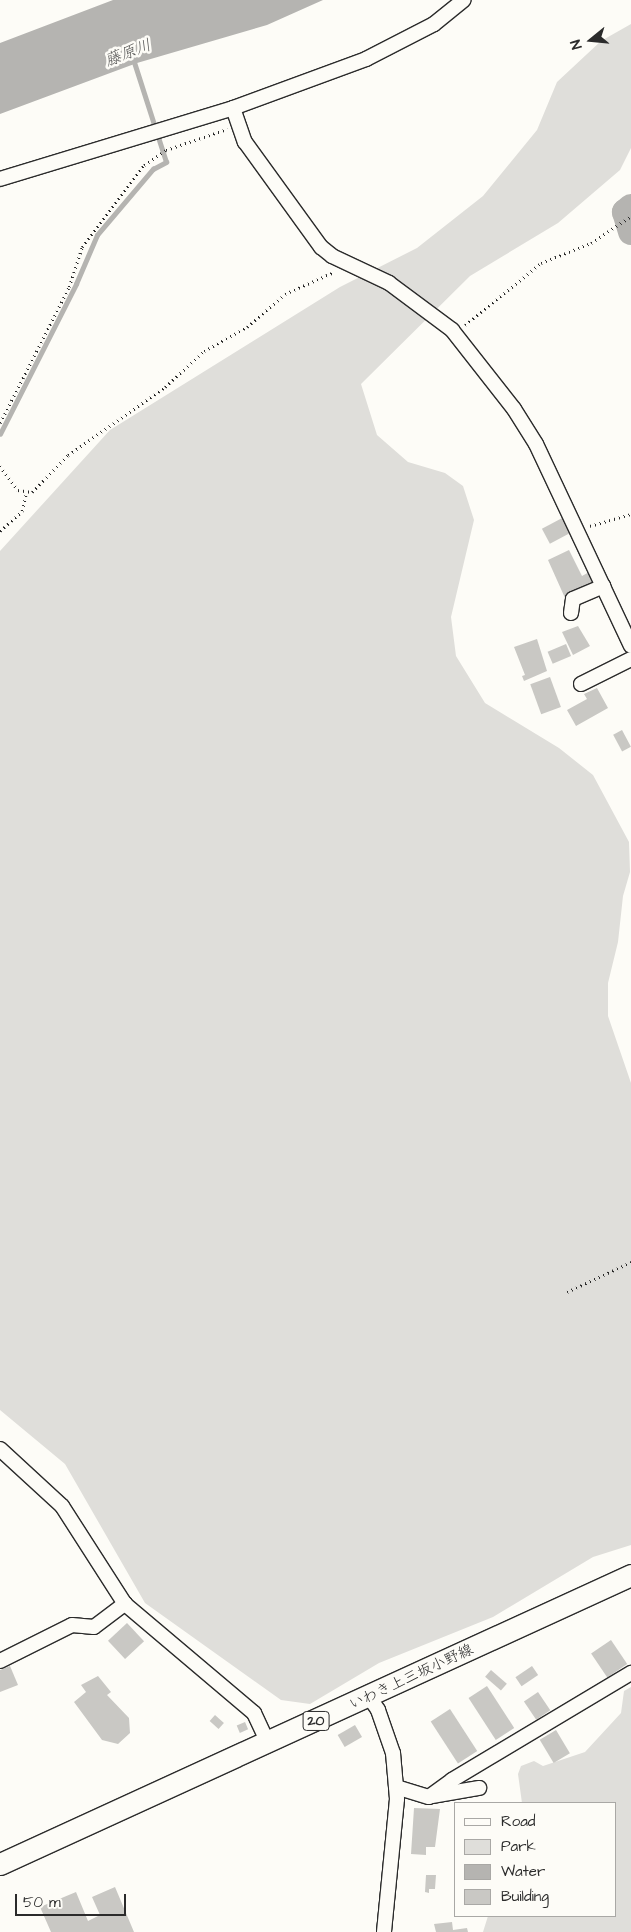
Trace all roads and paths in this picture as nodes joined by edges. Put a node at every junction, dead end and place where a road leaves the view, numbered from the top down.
1 (464, 0) edge
2 (233, 108) junction
3 (239, 124) junction
4 (0, 179) edge
5 (631, 216) edge
6 (347, 262) junction
7 (453, 332) junction
8 (0, 423) edge
9 (0, 466) edge
10 (26, 494) junction
11 (631, 514) edge
12 (576, 530) junction
13 (0, 531) edge
14 (603, 586) junction
15 (571, 613) dead end
16 (631, 646) edge
17 (631, 659) edge
18 (582, 684) dead end
19 (631, 1262) edge
20 (567, 1292) dead end
21 (0, 1449) edge
22 (631, 1576) edge
23 (125, 1604) junction
24 (0, 1661) edge
25 (631, 1673) edge
26 (369, 1697) junction
27 (268, 1743) junction
28 (396, 1787) junction
29 (479, 1788) dead end
30 (429, 1797) junction
31 (0, 1864) edge
32 (384, 1932) edge

1 - 2 street
2 - 3 street
2 - 4 street
3 - 6 street
3 - 8 path
5 - 7 path
6 - 7 street
6 - 10 path
7 - 12 street
9 - 10 path
10 - 13 path
11 - 12 path
12 - 14 street
14 - 15 street
14 - 16 street
17 - 18 street
19 - 20 path
21 - 23 street
22 - 26 main road, いわき上三坂小野線 / 20
23 - 24 street
23 - 27 street
25 - 30 street
26 - 27 main road, いわき上三坂小野線 / 20
26 - 28 street
27 - 31 main road, いわき上三坂小野線 / 20
28 - 30 street
28 - 32 street
29 - 30 street

